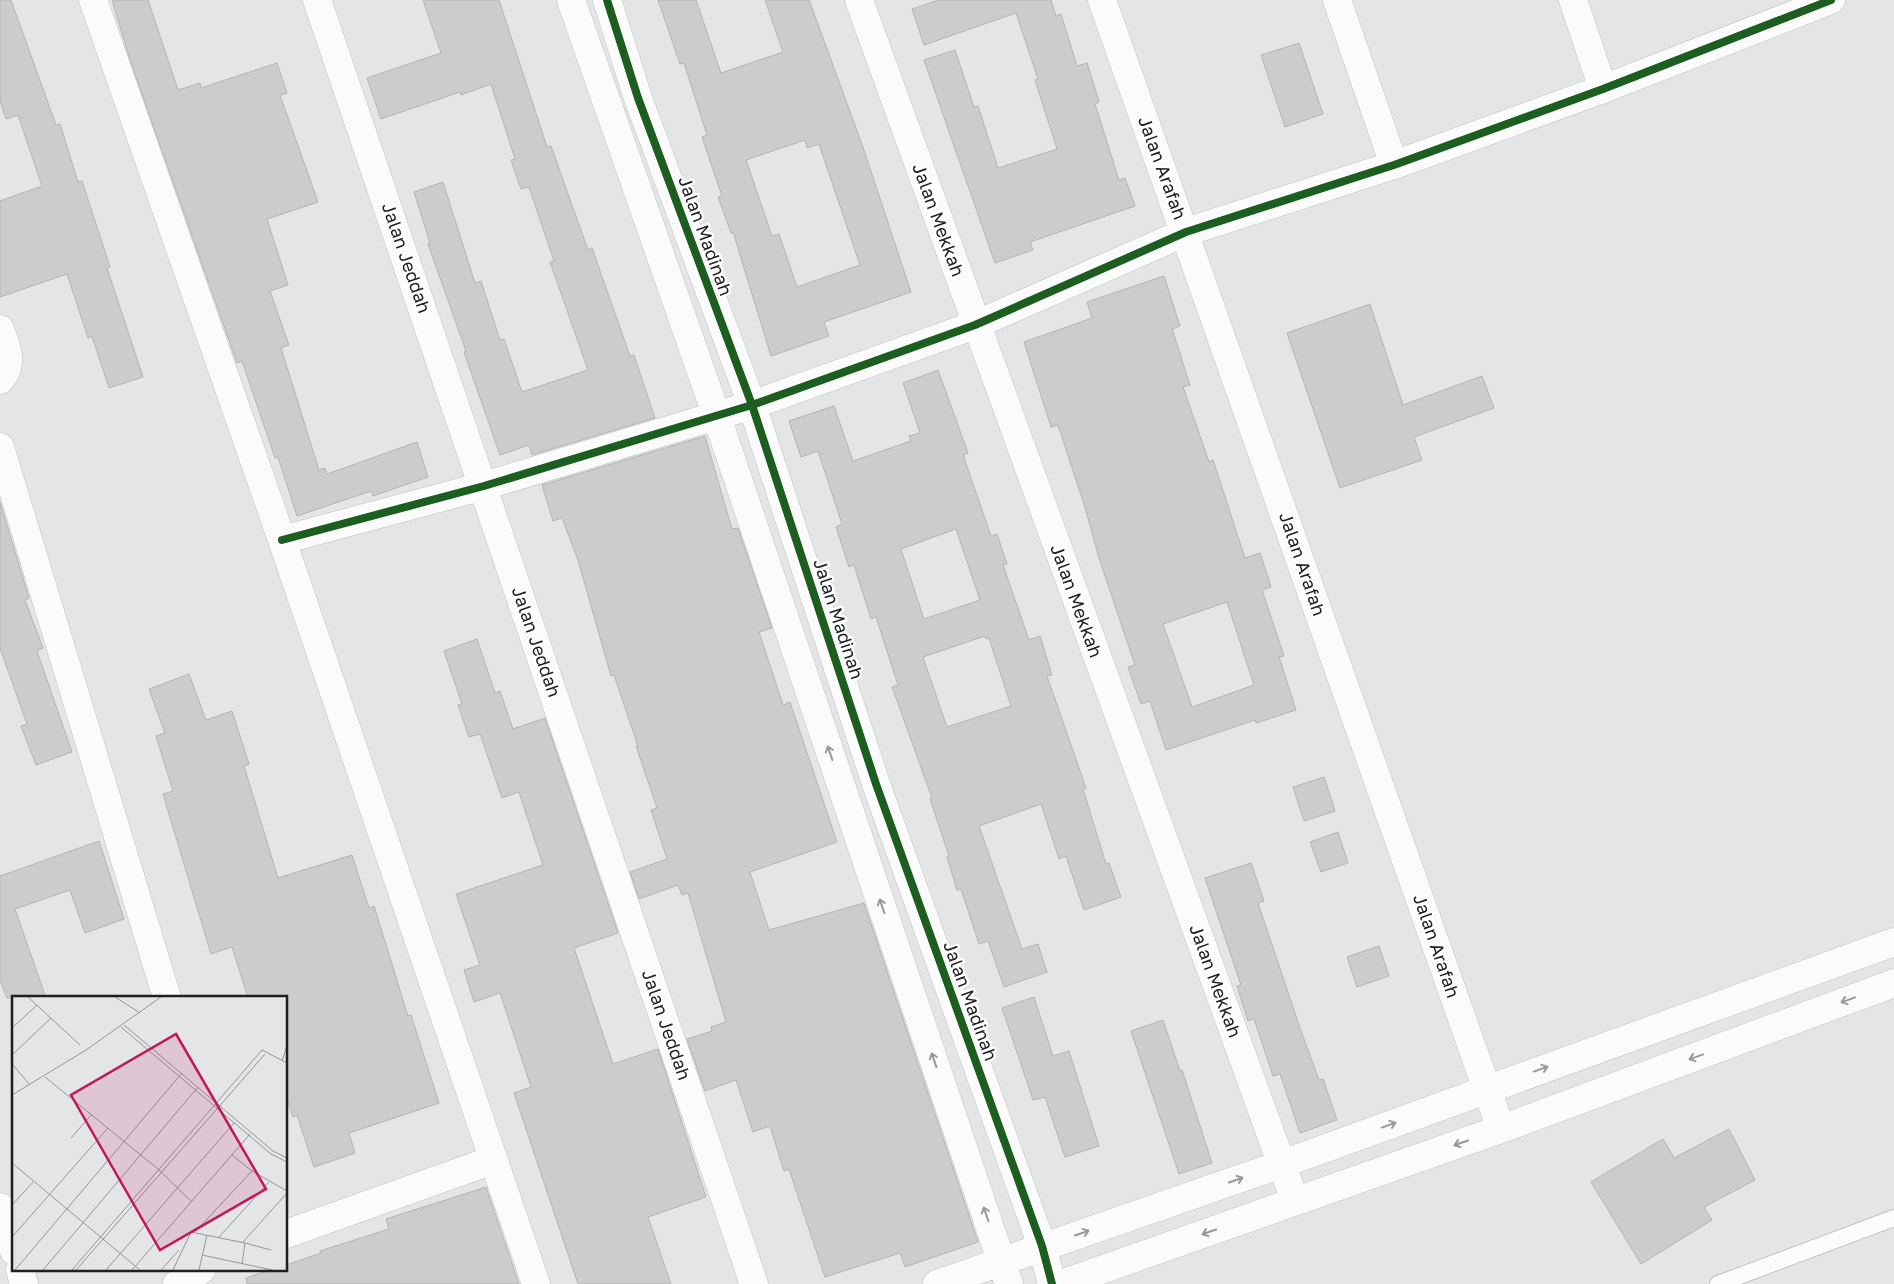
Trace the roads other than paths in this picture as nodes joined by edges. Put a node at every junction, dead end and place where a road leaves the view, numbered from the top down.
1 (93, 0) edge
2 (317, 0) edge
3 (572, 0) edge
4 (607, 0) edge
5 (859, 0) edge
6 (1102, 0) edge
7 (1337, 0) edge
8 (1573, 0) edge
9 (1831, 0) edge
10 (1603, 90) junction
11 (1394, 165) junction
12 (1186, 232) junction
13 (975, 325) junction
14 (0, 329) edge
15 (0, 380) edge
16 (752, 406) junction
17 (717, 417) junction
18 (0, 447) edge
19 (484, 486) junction
20 (282, 540) junction
21 (1894, 942) edge
22 (1894, 983) edge
23 (165, 996) edge
24 (1486, 1089) junction
25 (1501, 1129) junction
26 (493, 1160) junction
27 (1282, 1164) junction
28 (1295, 1202) junction
29 (0, 1207) edge
30 (1894, 1218) edge
31 (288, 1233) edge
32 (12, 1245) edge
33 (1042, 1246) junction
34 (198, 1272) edge
35 (1005, 1272) edge
36 (177, 1284) edge
37 (536, 1284) edge
38 (754, 1284) edge
39 (937, 1284) edge
40 (1052, 1284) edge
41 (1061, 1284) edge
42 (1718, 1284) edge

1 - 20 street
2 - 19 street, Jalan Jeddah
3 - 17 street
4 - 16 street, Jalan Madinah
5 - 13 street, Jalan Mekkah
6 - 12 street, Jalan Arafah
7 - 11 street
8 - 10 street
9 - 10 street
10 - 11 street
11 - 12 street
12 - 13 street
12 - 24 street, Jalan Arafah
13 - 16 street
13 - 27 street, Jalan Mekkah
14 - 15 street
16 - 17 street
16 - 33 street, Jalan Madinah
17 - 19 street
35 -> 17 street
18 - 23 street
19 - 20 street
19 - 38 street, Jalan Jeddah
20 - 26 street
24 -> 21 street
22 -> 25 street
24 - 25 street, Jalan Arafah
27 -> 24 street
25 -> 28 street
26 - 31 street
26 - 37 street
27 - 28 street, Jalan Mekkah
33 -> 27 street
28 -> 41 street
29 - 32 street
30 - 42 lane
33 - 35 street
33 - 40 street, Jalan Madinah
34 - 36 street
35 - 39 street

